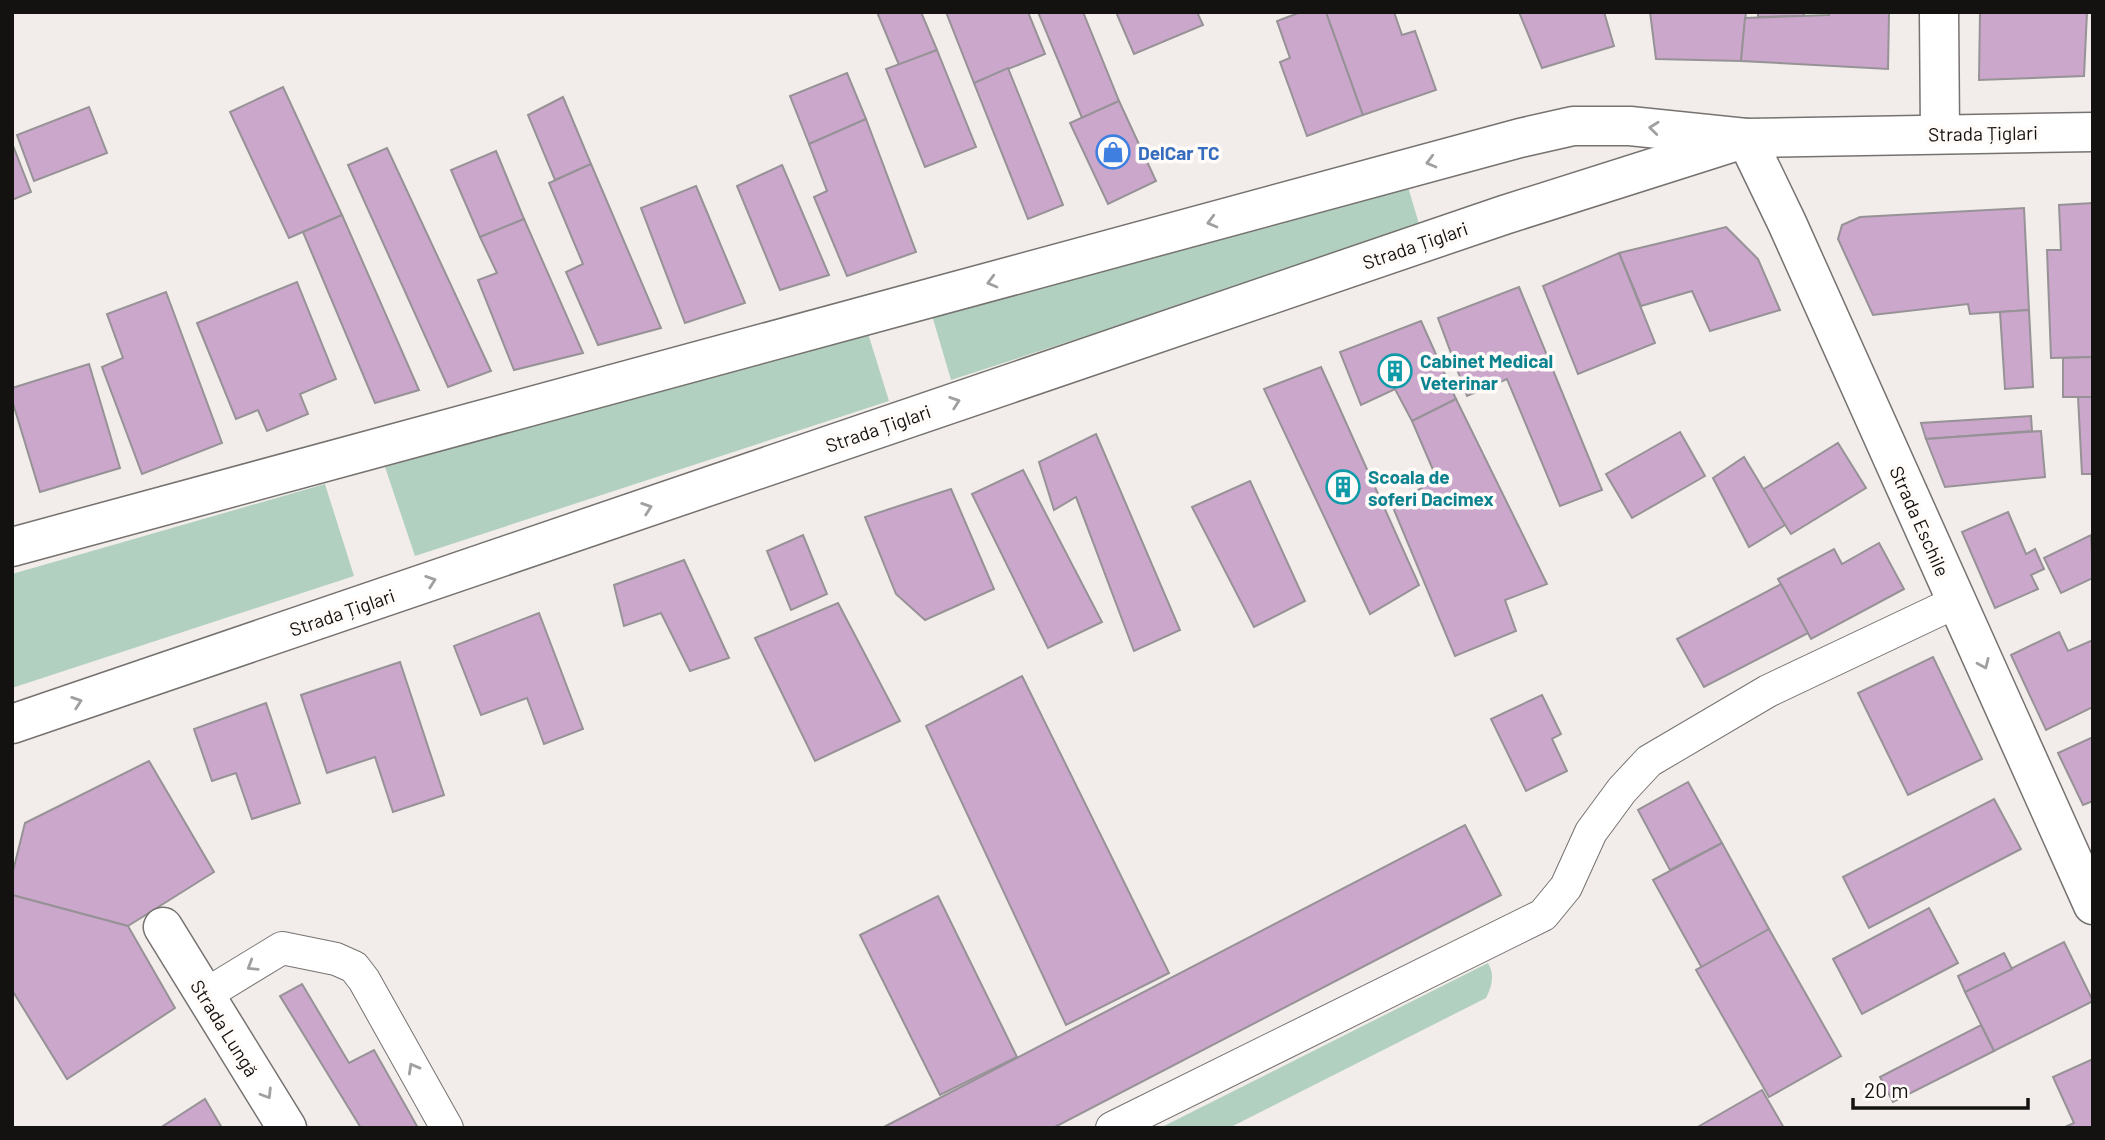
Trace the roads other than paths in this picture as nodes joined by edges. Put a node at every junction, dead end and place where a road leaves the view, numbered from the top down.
1 (1939, 12) edge
2 (2093, 132) edge
3 (1940, 133) junction
4 (1746, 138) junction
5 (12, 547) edge
6 (1956, 602) junction
7 (12, 724) edge
8 (2093, 905) edge
9 (163, 928) dead end
10 (205, 995) junction
11 (288, 1128) edge
12 (447, 1128) edge
13 (1112, 1128) edge

1 - 3 street
2 - 3 street, Strada Țiglari
3 - 4 street, Strada Țiglari
4 -> 5 street, Strada Țiglari
4 - 6 street, Strada Eschile
7 -> 4 street, Strada Țiglari
6 -> 8 street, Strada Eschile
6 - 13 lane
9 - 10 street, Strada Lungă
10 -> 11 street, Strada Lungă
12 -> 10 lane

